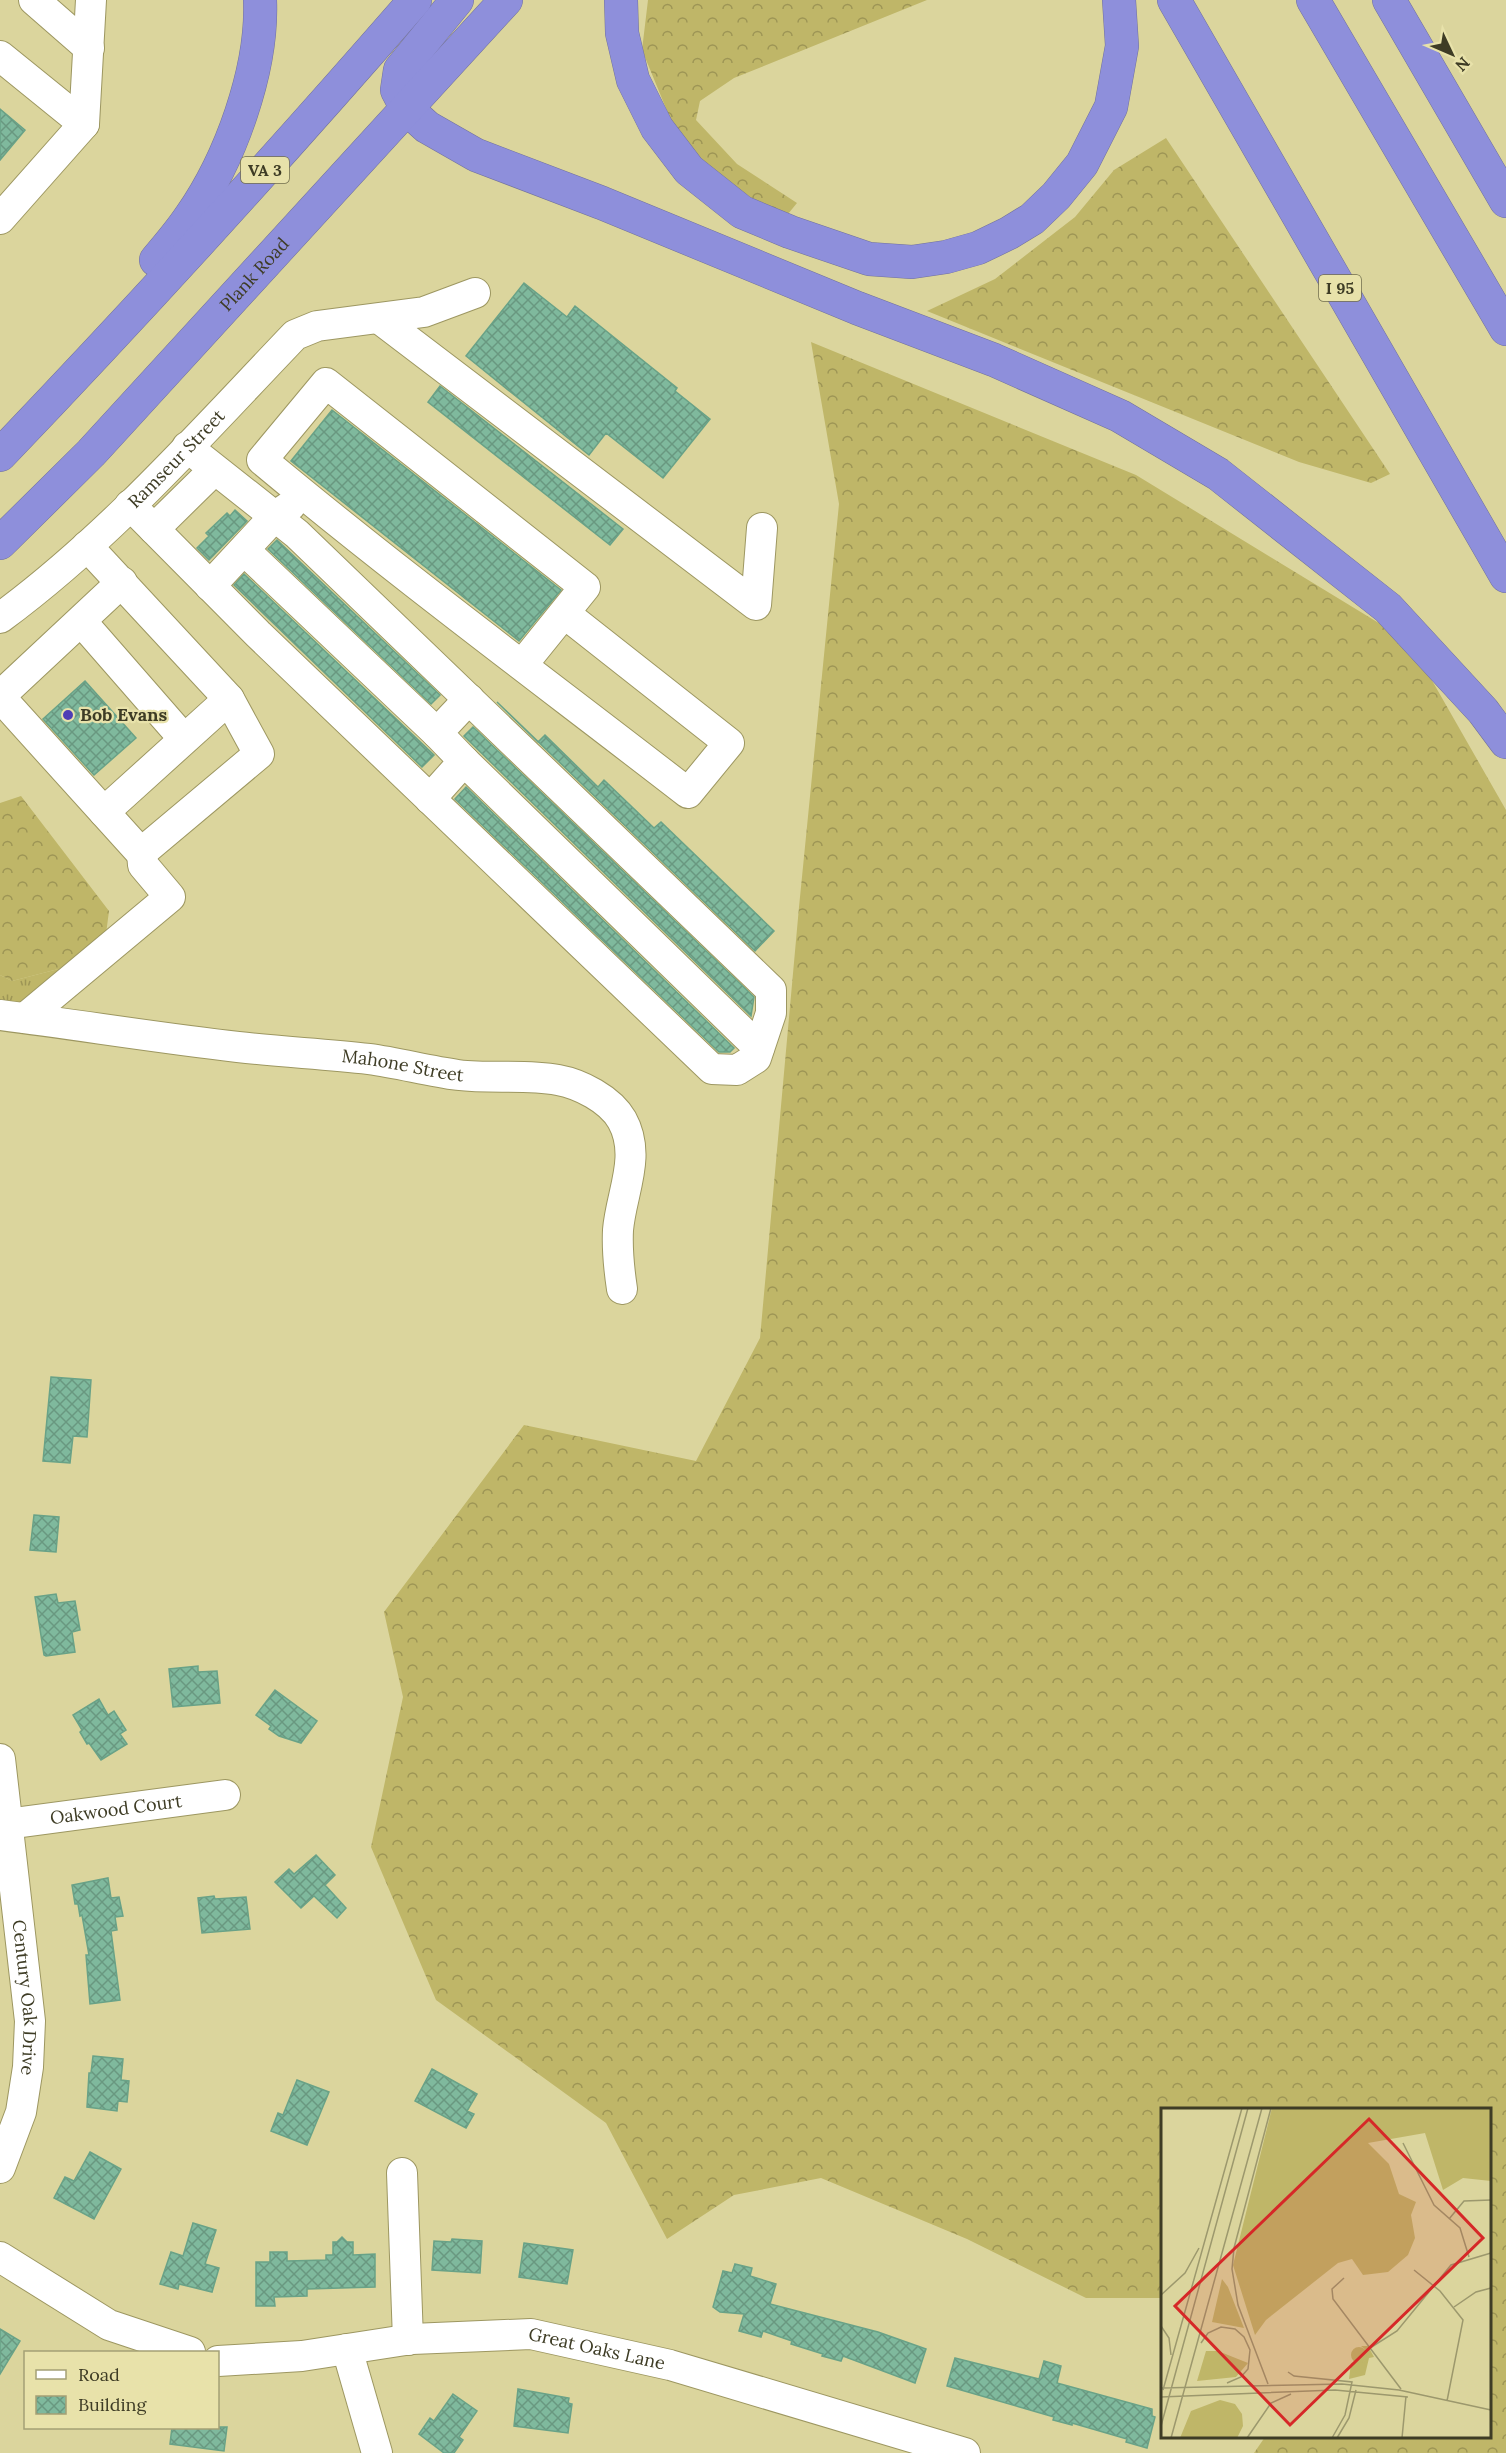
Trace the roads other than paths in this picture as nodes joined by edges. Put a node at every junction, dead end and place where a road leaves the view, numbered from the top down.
1 (34, 0) edge
2 (91, 0) edge
3 (260, 0) edge
4 (415, 0) edge
5 (457, 0) edge
6 (506, 0) edge
7 (621, 0) edge
8 (1119, 0) edge
9 (1174, 0) edge
10 (1313, 0) edge
11 (1389, 0) edge
12 (89, 48) junction
13 (0, 56) edge
14 (407, 109) junction
15 (84, 124) junction
16 (1506, 201) edge
17 (0, 219) edge
18 (475, 293) dead end
19 (371, 320) junction
20 (1506, 329) edge
21 (112, 338) junction
22 (187, 447) junction
23 (0, 455) edge
24 (214, 470) junction
25 (305, 495) junction
26 (130, 505) junction
27 (274, 517) junction
28 (762, 528) dead end
29 (154, 529) junction
30 (0, 543) edge
31 (87, 546) junction
32 (244, 550) junction
33 (1506, 576) edge
34 (122, 582) junction
35 (210, 586) junction
36 (564, 613) junction
37 (0, 618) edge
38 (81, 621) junction
39 (522, 665) junction
40 (0, 697) edge
41 (229, 699) junction
42 (469, 699) junction
43 (437, 733) junction
44 (184, 739) junction
45 (1506, 742) edge
46 (464, 761) junction
47 (430, 799) junction
48 (104, 812) junction
49 (142, 852) junction
50 (12, 1017) edge
51 (759, 1048) junction
52 (622, 1289) dead end
53 (0, 1760) edge
54 (225, 1795) dead end
55 (4, 1824) edge
56 (0, 2168) edge
57 (402, 2173) dead end
58 (0, 2257) edge
59 (408, 2340) junction
60 (347, 2349) junction
61 (187, 2351) edge
62 (219, 2361) edge
63 (377, 2453) edge
64 (965, 2453) edge

1 - 12 street
2 - 12 street
3 - 21 highway
4 - 21 highway, VA 3
5 - 14 highway
6 - 14 highway, Plank Road
7 - 8 highway
9 - 33 highway, I 95
10 - 20 highway
11 - 16 highway
12 - 15 street
13 - 15 street
14 - 30 highway, Plank Road
14 - 45 highway
15 - 17 street
18 - 19 street, Ramseur Street
19 - 22 street, Ramseur Street
19 - 28 street
21 - 23 highway, VA 3
22 - 24 street
22 - 26 street, Ramseur Street
24 - 27 street
24 - 29 street
25 - 27 street
25 - 36 street
25 - 39 street
26 - 29 street
26 - 31 street, Ramseur Street
27 - 32 street
27 - 42 street
29 - 35 street
31 - 34 street
31 - 37 street, Ramseur Street
32 - 35 street
32 - 43 street
34 - 38 street
34 - 41 street
35 - 47 street
36 - 39 street
36 - 39 street
38 - 40 street
38 - 44 street
40 - 48 street
41 - 44 street
41 - 49 street
42 - 43 street
42 - 51 street
43 - 46 street
44 - 48 street
46 - 47 street
46 - 51 street
47 - 51 street
48 - 49 street
49 - 50 street
50 - 52 street, Mahone Street
53 - 55 street, Century Oak Drive
54 - 55 street, Oakwood Court
55 - 56 street, Century Oak Drive
57 - 59 street
58 - 61 street
59 - 60 street, Great Oaks Lane
59 - 64 street, Great Oaks Lane
60 - 62 street, Great Oaks Lane
60 - 63 street

